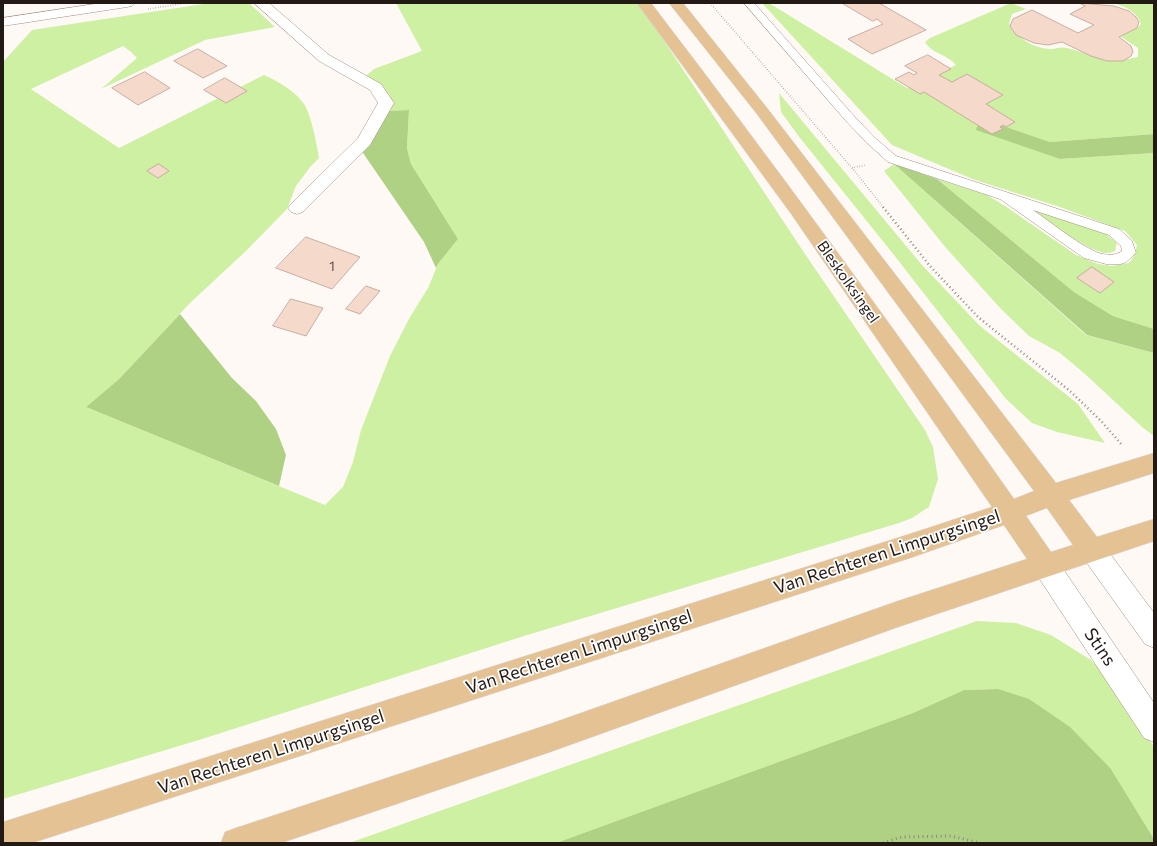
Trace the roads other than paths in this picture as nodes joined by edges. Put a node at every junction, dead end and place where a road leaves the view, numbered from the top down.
1 (127, 3) edge
2 (262, 3) edge
3 (644, 3) edge
4 (676, 3) edge
5 (749, 3) edge
6 (3, 22) edge
7 (1005, 197) junction
8 (297, 208) dead end
9 (1154, 463) edge
10 (1052, 495) junction
11 (1009, 512) junction
12 (1154, 530) edge
13 (1093, 551) junction
14 (1046, 566) junction
15 (1154, 635) edge
16 (1154, 728) edge
17 (3, 837) edge
18 (236, 843) edge

1 - 6 street
2 - 8 street
3 - 11 main road, Bleskolksingel
4 - 10 main road
5 - 7 lane
7 - 7 lane
9 - 10 main road, Van Rechteren Limpurgsingel
10 - 11 main road, Van Rechteren Limpurgsingel
10 - 13 main road
11 - 14 main road, Bleskolksingel
11 - 17 main road, Van Rechteren Limpurgsingel
12 - 13 main road
13 - 14 main road
13 - 15 street
14 - 16 street, Stins
14 - 18 main road

